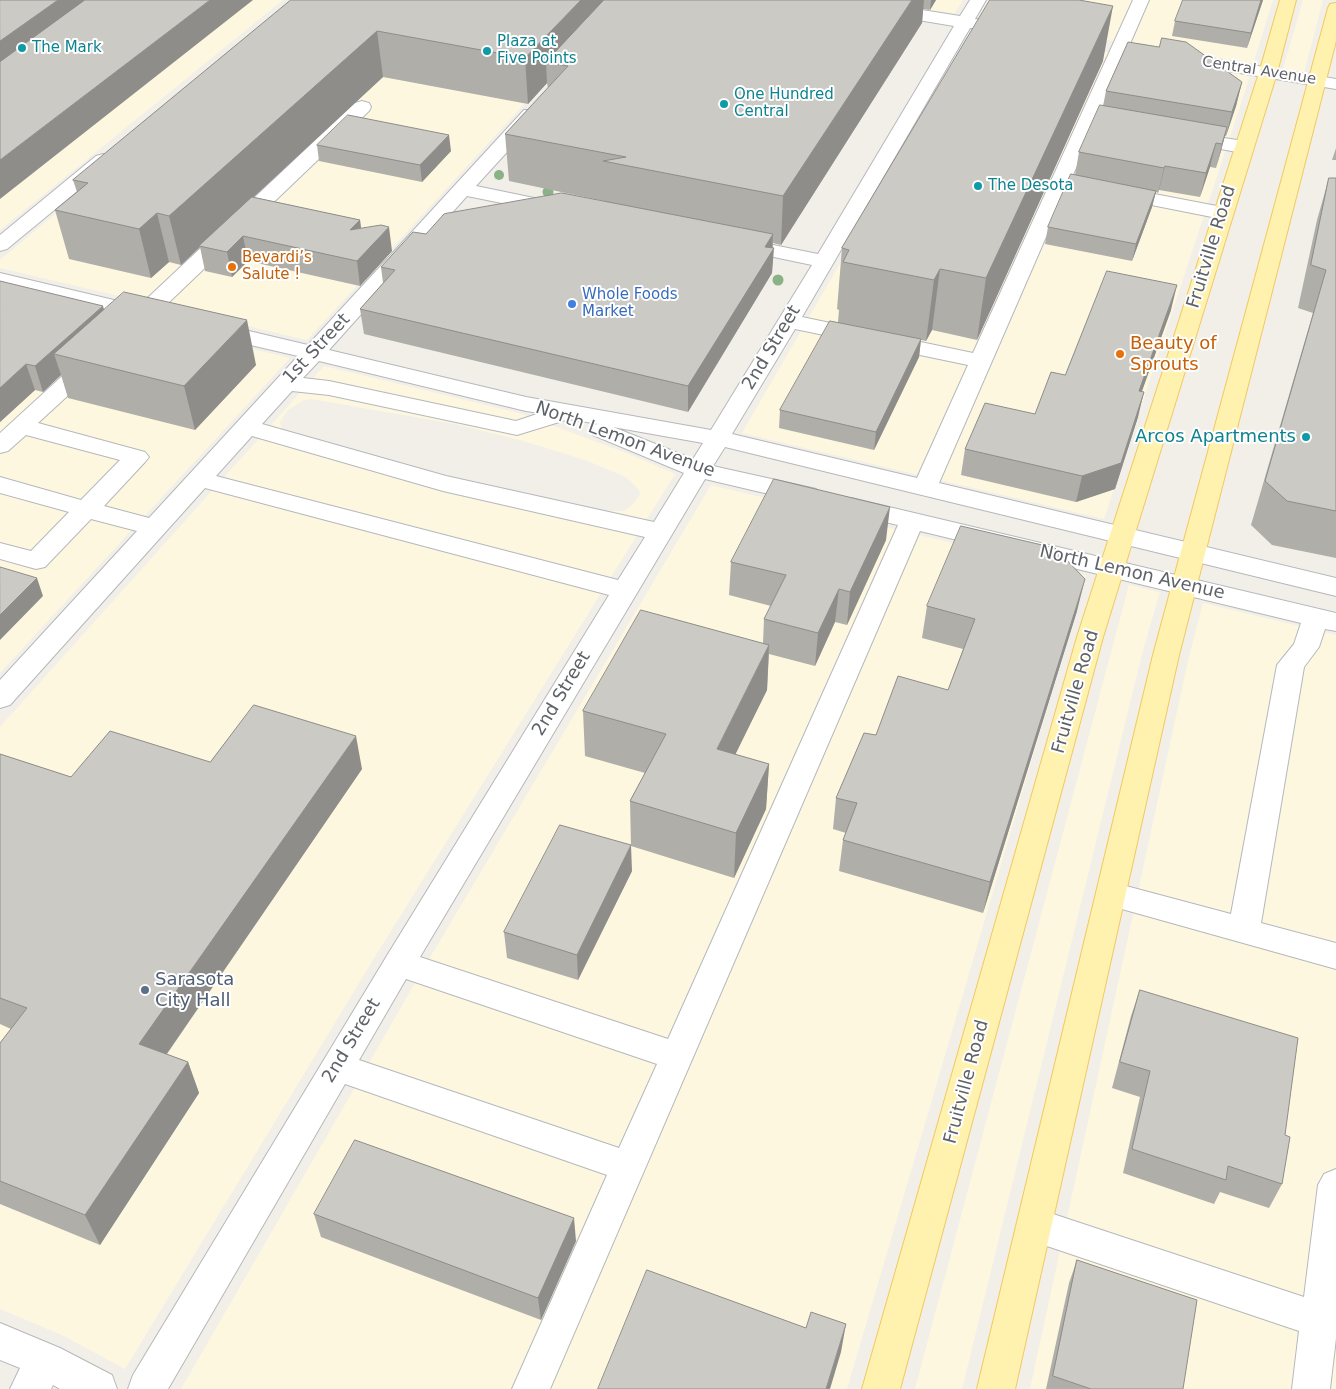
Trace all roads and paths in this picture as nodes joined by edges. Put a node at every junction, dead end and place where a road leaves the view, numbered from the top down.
1 (828, 0) edge
2 (978, 0) edge
3 (1141, 0) edge
4 (1288, 0) edge
5 (1336, 8) edge
6 (964, 22) junction
7 (996, 27) edge
8 (1159, 55) edge
9 (1268, 73) junction
10 (1327, 82) edge
11 (544, 99) edge
12 (362, 107) dead end
13 (1171, 135) edge
14 (120, 147) edge
15 (1243, 148) junction
16 (462, 189) junction
17 (1099, 189) edge
18 (571, 210) edge
19 (1222, 213) junction
20 (716, 240) edge
21 (0, 245) edge
22 (823, 261) junction
23 (0, 279) edge
24 (154, 316) junction
25 (789, 321) junction
26 (191, 324) edge
27 (316, 353) junction
28 (981, 361) junction
29 (285, 383) junction
30 (526, 404) junction
31 (560, 415) junction
32 (21, 426) junction
33 (247, 427) junction
34 (718, 438) junction
35 (0, 446) edge
36 (699, 470) junction
37 (199, 479) junction
38 (0, 485) edge
39 (925, 487) junction
40 (86, 509) junction
41 (912, 521) junction
42 (154, 528) junction
43 (661, 532) junction
44 (1121, 535) junction
45 (0, 551) edge
46 (1193, 552) junction
47 (1111, 568) junction
48 (1185, 586) junction
49 (1336, 587) edge
50 (625, 591) junction
51 (1326, 619) edge
52 (0, 698) edge
53 (1111, 894) junction
54 (1244, 930) junction
55 (1336, 956) edge
56 (399, 963) junction
57 (677, 1056) junction
58 (336, 1067) junction
59 (629, 1167) junction
60 (1336, 1185) edge
61 (1035, 1225) junction
62 (1320, 1320) junction
63 (0, 1341) edge
64 (38, 1375) edge
65 (98, 1389) edge
66 (147, 1389) edge
67 (531, 1389) edge
68 (881, 1389) edge
69 (996, 1389) edge
70 (1311, 1389) edge

1 - 6 street
2 - 6 street, 2nd Street
3 - 28 street
4 - 9 main road, Fruitville Road
5 - 10 main road
6 - 7 street
6 - 22 street, 2nd Street
8 - 9 street, Central Avenue
9 - 10 street, Central Avenue
9 - 15 main road, Fruitville Road
10 - 46 main road
11 - 16 street, 1st Street
12 - 24 street
13 - 15 street
14 - 21 street
15 - 19 main road, Fruitville Road
16 - 18 street
16 - 27 street, 1st Street
17 - 19 street
19 - 44 main road, Fruitville Road
20 - 22 street
22 - 25 street, 2nd Street
23 - 24 street
24 - 32 street
25 - 28 street
25 - 34 street, 2nd Street
26 - 27 street
27 - 29 street, 1st Street
27 - 30 street
28 - 39 street
29 - 31 street
29 - 33 street, 1st Street
30 - 31 street, North Lemon Avenue
30 - 34 street
31 - 36 street, North Lemon Avenue
32 - 35 street
32 - 40 street
33 - 37 street, 1st Street
33 - 43 street
34 - 36 street, 2nd Street
34 - 39 street
36 - 41 street, North Lemon Avenue
36 - 43 street, 2nd Street
37 - 42 street, 1st Street
37 - 50 street
38 - 40 street
39 - 44 street
40 - 42 street
40 - 45 street
41 - 47 street, North Lemon Avenue
41 - 57 street
42 - 52 street, 1st Street
43 - 50 street, 2nd Street
44 - 46 street
44 - 47 main road, Fruitville Road
46 - 48 main road
46 - 49 street
47 - 48 street, North Lemon Avenue
47 - 68 main road, Fruitville Road
48 - 51 street, North Lemon Avenue
48 - 53 main road
50 - 56 street, 2nd Street
51 - 54 street
53 - 54 street
53 - 61 main road
54 - 55 street
56 - 57 street
56 - 58 street, 2nd Street
57 - 59 street
58 - 59 street
58 - 66 street, 2nd Street
59 - 67 street
60 - 62 street
61 - 62 street
61 - 69 main road
62 - 70 street
63 - 64 street
64 - 65 street

